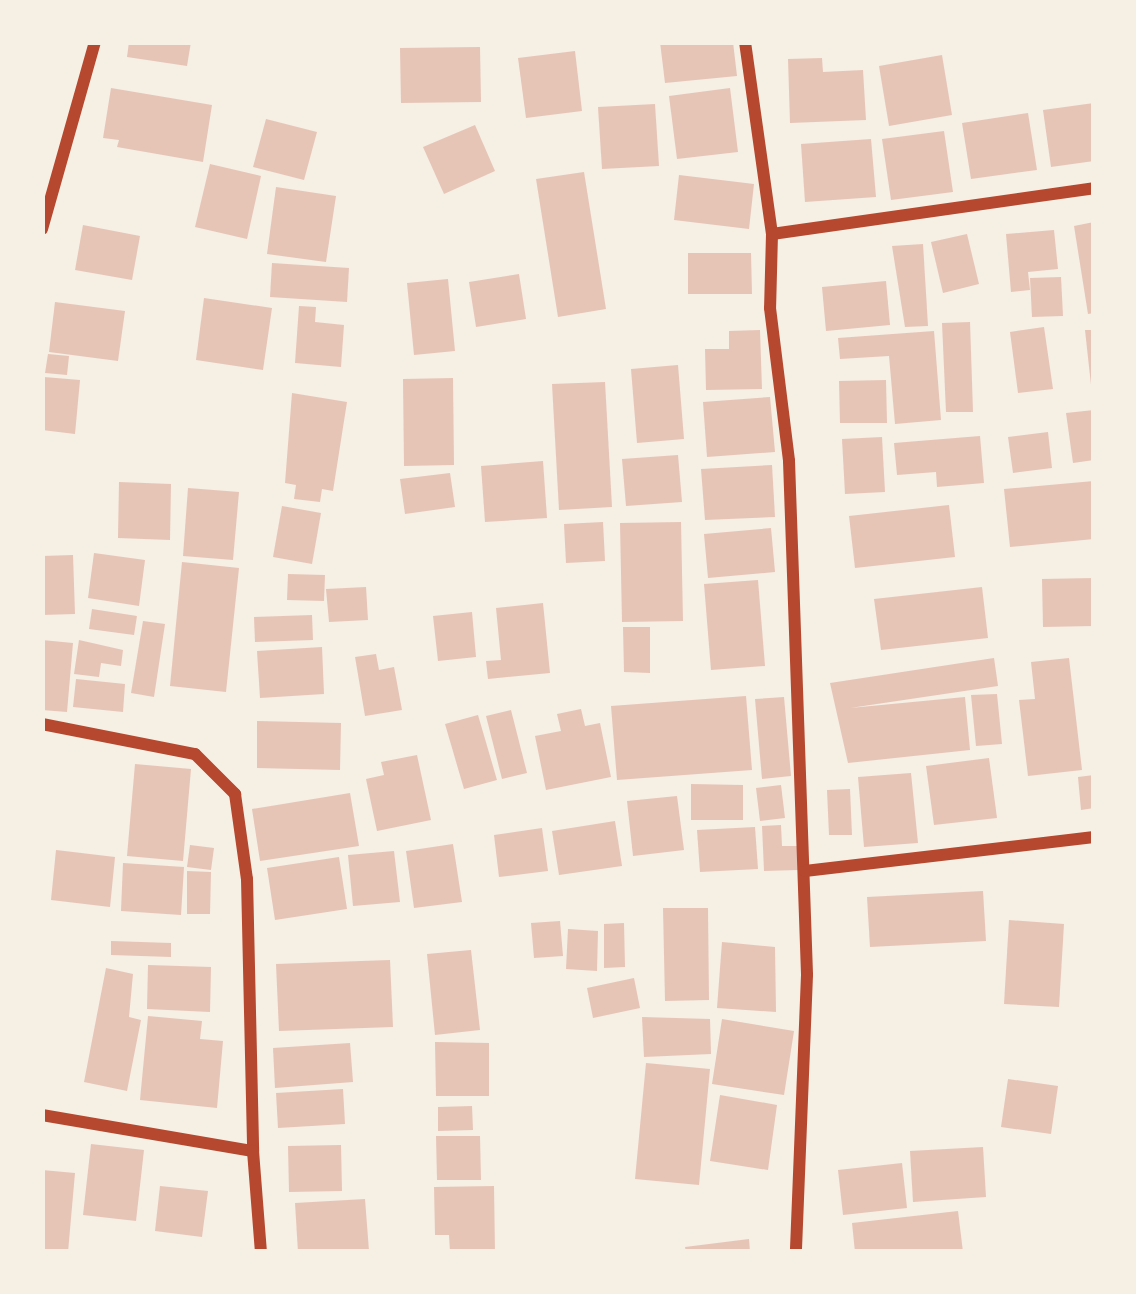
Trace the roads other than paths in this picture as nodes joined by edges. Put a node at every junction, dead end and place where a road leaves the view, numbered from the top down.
1 (95, 42) edge
2 (745, 42) edge
3 (1094, 188) edge
4 (42, 229) edge
5 (772, 234) junction
6 (42, 724) edge
7 (1094, 837) edge
8 (805, 871) junction
9 (42, 1115) edge
10 (253, 1151) junction
11 (261, 1252) edge
12 (796, 1252) edge

1 - 4 street
2 - 5 street
3 - 5 street
5 - 8 street
6 - 10 street
7 - 8 street
8 - 12 street
9 - 10 street
10 - 11 street

